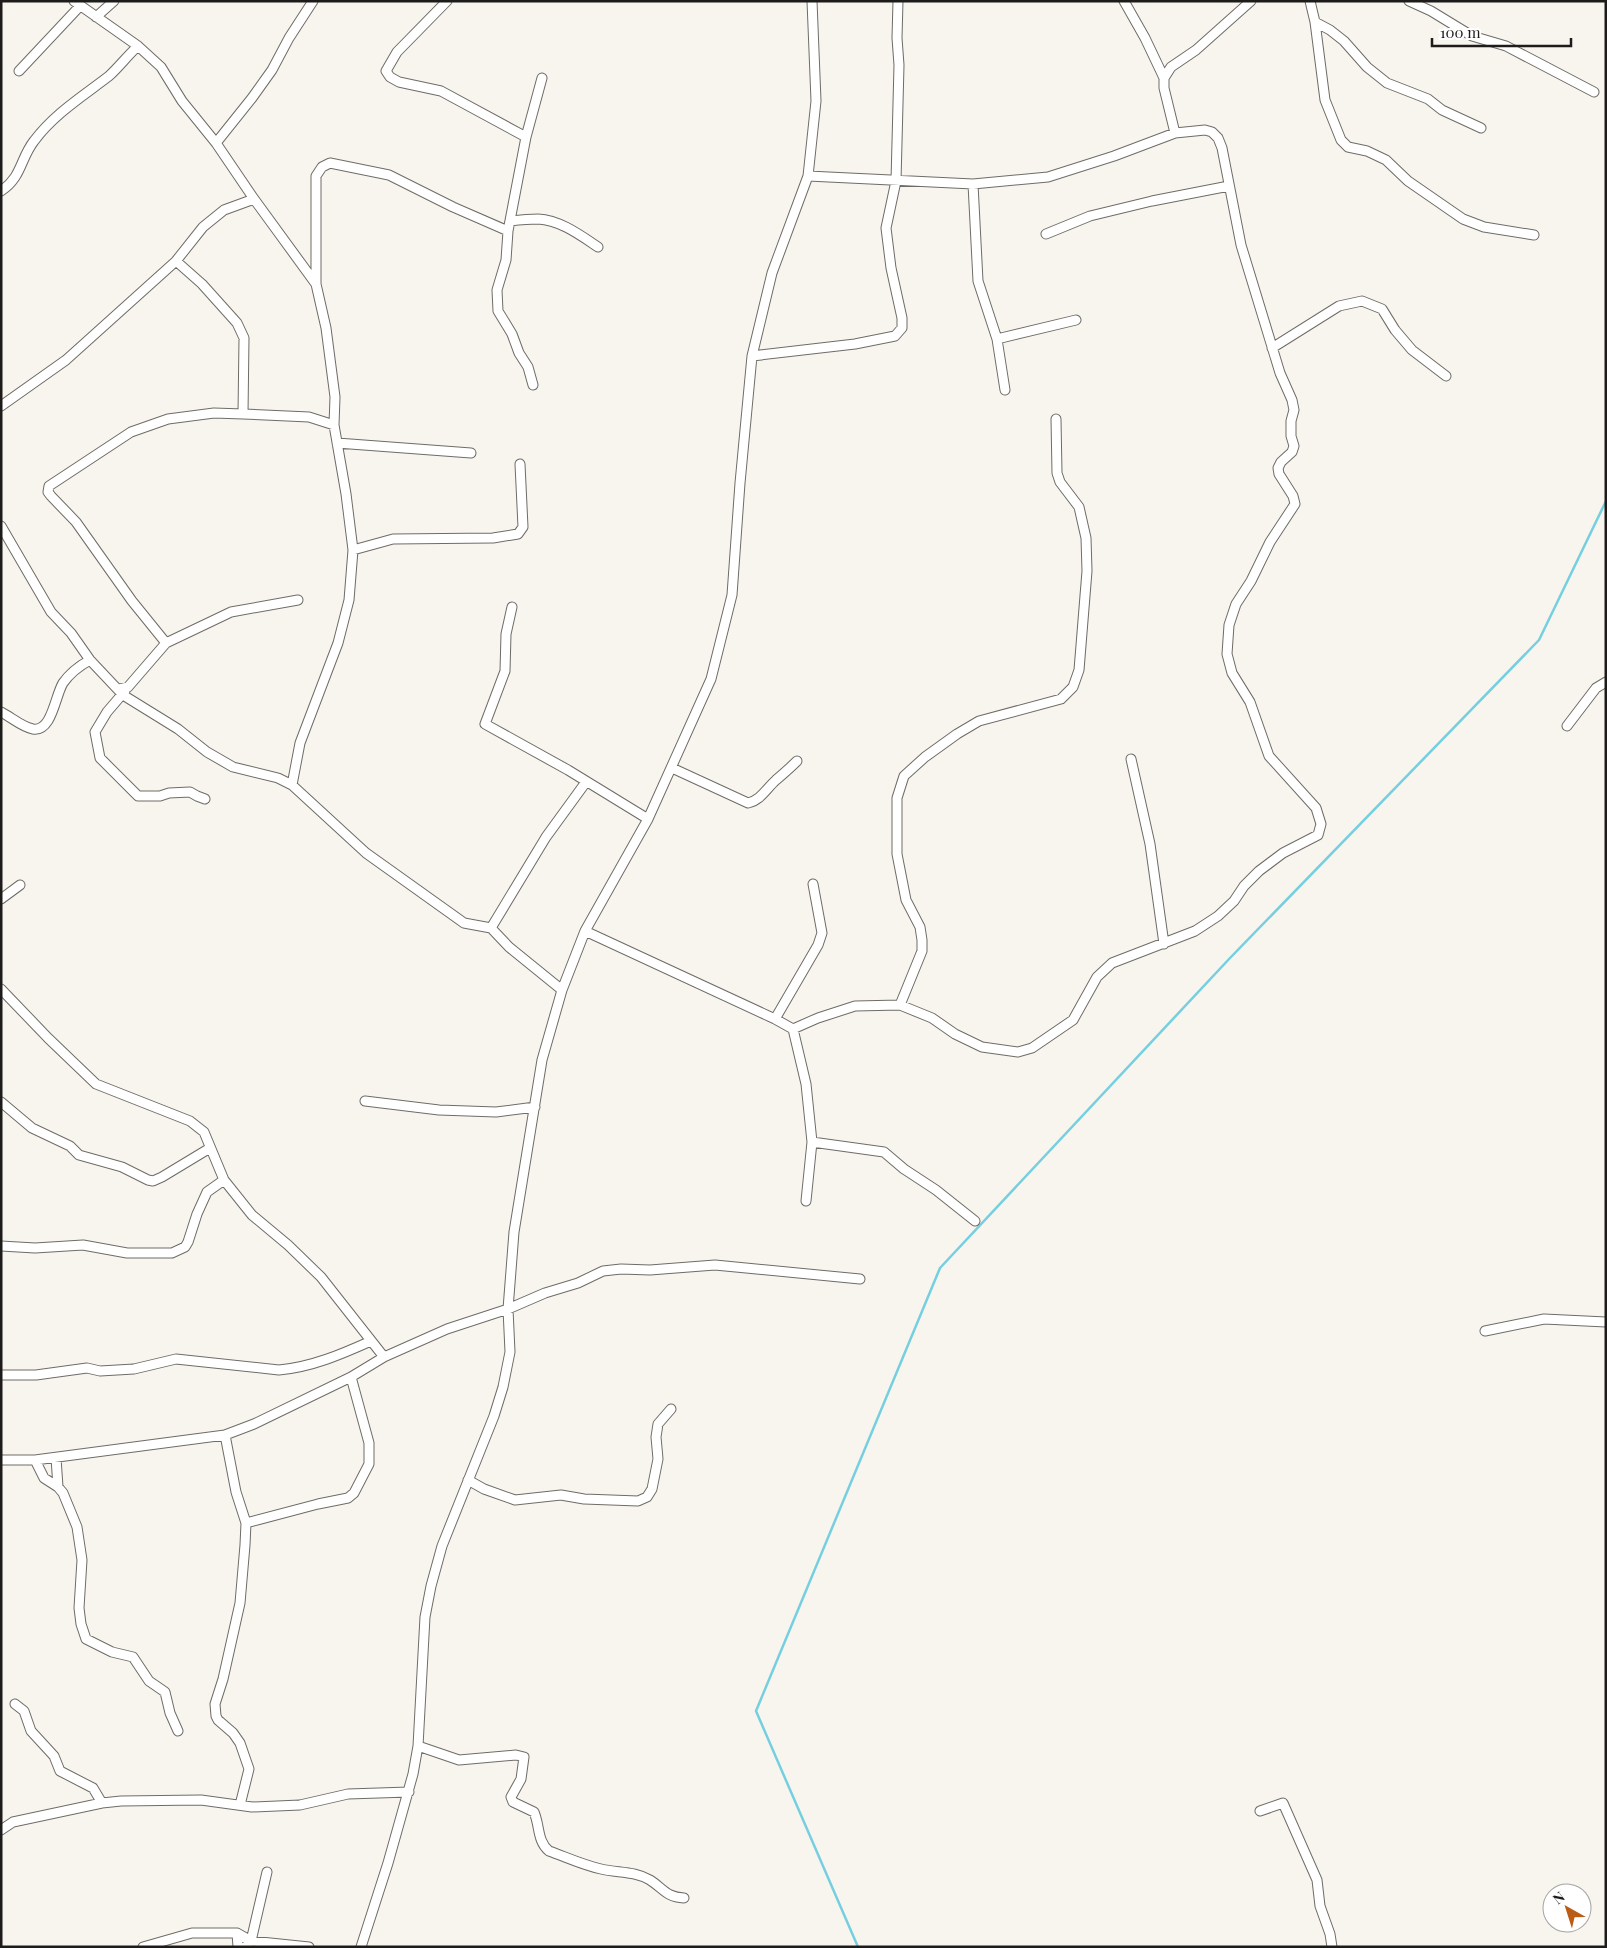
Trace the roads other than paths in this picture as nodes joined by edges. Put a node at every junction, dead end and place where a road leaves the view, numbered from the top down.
1 (114, 1) edge
2 (314, 1) edge
3 (446, 1) edge
4 (812, 1) edge
5 (898, 1) edge
6 (1124, 1) edge
7 (1251, 1) edge
8 (1310, 1) edge
9 (1409, 1) edge
10 (77, 4) edge
11 (96, 17) junction
12 (1315, 22) junction
13 (138, 46) junction
14 (20, 71) dead end
15 (542, 78) dead end
16 (1164, 78) junction
17 (1594, 92) dead end
18 (1481, 128) dead end
19 (1175, 133) junction
20 (526, 137) junction
21 (216, 143) junction
22 (808, 176) junction
23 (896, 181) junction
24 (972, 184) junction
25 (1229, 186) junction
26 (1, 191) edge
27 (254, 199) junction
28 (510, 221) junction
29 (508, 231) junction
30 (1046, 234) dead end
31 (1534, 235) dead end
32 (598, 246) dead end
33 (176, 261) junction
34 (316, 284) junction
35 (1076, 320) dead end
36 (996, 339) junction
37 (1272, 348) junction
38 (752, 356) junction
39 (1446, 376) dead end
40 (533, 385) dead end
41 (1005, 390) dead end
42 (1, 406) edge
43 (243, 414) junction
44 (1056, 420) dead end
45 (334, 425) junction
46 (337, 443) junction
47 (471, 453) dead end
48 (520, 464) dead end
49 (1, 526) edge
50 (353, 550) junction
51 (298, 600) dead end
52 (512, 607) dead end
53 (166, 643) junction
54 (90, 660) junction
55 (1606, 682) edge
56 (123, 690) junction
57 (1, 712) edge
58 (1567, 726) dead end
59 (1131, 759) dead end
60 (797, 761) dead end
61 (672, 768) junction
62 (586, 782) junction
63 (292, 785) junction
64 (205, 799) dead end
65 (648, 819) junction
66 (813, 884) dead end
67 (20, 885) dead end
68 (1, 899) edge
69 (491, 928) junction
70 (585, 931) junction
71 (1164, 944) junction
72 (1, 989) edge
73 (562, 990) junction
74 (900, 1005) junction
75 (775, 1019) junction
76 (793, 1029) junction
77 (365, 1101) dead end
78 (1, 1102) edge
79 (535, 1107) junction
80 (812, 1142) junction
81 (210, 1148) junction
82 (224, 1180) junction
83 (806, 1201) dead end
84 (974, 1221) dead end
85 (1, 1246) edge
86 (860, 1279) dead end
87 (508, 1309) junction
88 (1606, 1322) edge
89 (1485, 1331) dead end
90 (371, 1340) junction
91 (384, 1358) junction
92 (1, 1375) edge
93 (351, 1376) junction
94 (671, 1409) dead end
95 (225, 1435) junction
96 (56, 1458) junction
97 (1, 1460) edge
98 (35, 1460) junction
99 (468, 1480) junction
100 (58, 1487) junction
101 (246, 1523) junction
102 (14, 1704) dead end
103 (178, 1731) dead end
104 (418, 1746) junction
105 (408, 1792) junction
106 (102, 1803) junction
107 (240, 1805) junction
108 (1260, 1811) dead end
109 (1, 1830) edge
110 (267, 1872) dead end
111 (684, 1898) dead end
112 (237, 1933) junction
113 (248, 1944) edge
114 (143, 1947) edge
115 (238, 1947) edge
116 (309, 1947) edge
117 (361, 1947) edge
118 (1332, 1947) edge

1 - 11 street
2 - 21 street
3 - 20 street
4 - 22 street
5 - 23 street
6 - 16 street
7 - 16 street
8 - 12 street
9 - 17 street
10 - 11 street
10 - 14 street
11 - 13 street
12 - 18 street
12 - 31 street
13 - 21 street
13 - 26 street
15 - 20 street
16 - 19 street
19 - 24 street
19 - 25 street
20 - 28 street
21 - 27 street
22 - 23 street
22 - 38 street
23 - 24 street
23 - 38 street
24 - 36 street
25 - 30 street
25 - 37 street
27 - 33 street
27 - 34 street
28 - 29 street
28 - 32 street
29 - 34 street
29 - 40 street
33 - 42 street
33 - 43 street
34 - 45 street
35 - 36 street
36 - 41 street
37 - 39 street
37 - 71 street
38 - 61 street
43 - 45 street
43 - 53 street
44 - 74 street
45 - 46 street
46 - 47 street
46 - 50 street
48 - 50 street
49 - 54 street
50 - 63 street
51 - 53 street
52 - 62 street
53 - 56 street
54 - 56 street
54 - 57 street
55 - 58 street
56 - 63 street
56 - 64 street
59 - 71 street
60 - 61 street
61 - 65 street
62 - 65 street
62 - 69 street
63 - 69 street
65 - 70 street
66 - 75 street
67 - 68 street
69 - 73 street
70 - 73 street
70 - 75 street
71 - 74 street
72 - 81 street
73 - 79 street
74 - 76 street
75 - 76 street
76 - 80 street
77 - 79 street
78 - 81 street
79 - 87 street
80 - 83 street
80 - 84 street
81 - 82 street
82 - 85 street
82 - 90 street
86 - 87 street
87 - 91 street
87 - 99 street
88 - 89 street
90 - 91 street
90 - 92 street
91 - 93 street
93 - 95 street
93 - 101 street
94 - 99 street
95 - 96 street
95 - 101 street
96 - 98 street
96 - 100 street
97 - 98 street
98 - 100 street
99 - 104 street
100 - 103 street
101 - 107 street
102 - 106 street
104 - 105 street
104 - 111 street
105 - 107 street
105 - 117 street
106 - 107 street
106 - 109 street
108 - 118 street
110 - 113 street
112 - 113 street
112 - 114 street
112 - 115 street
113 - 116 street

